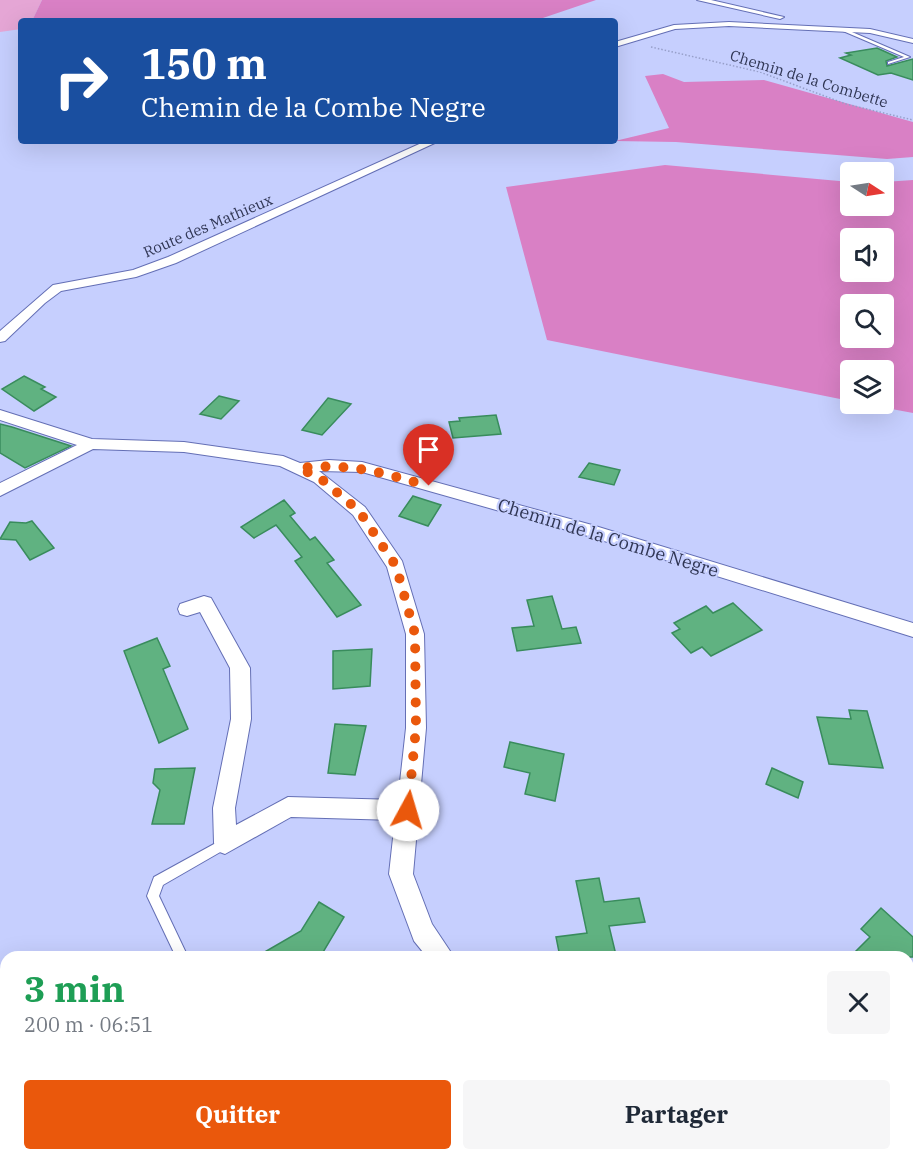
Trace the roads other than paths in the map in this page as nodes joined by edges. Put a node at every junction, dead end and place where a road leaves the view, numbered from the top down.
1 (701, 0) edge
2 (819, 28) junction
3 (844, 30) junction
4 (913, 41) edge
5 (618, 44) edge
6 (890, 63) dead end
7 (427, 144) edge
8 (0, 338) edge
9 (0, 414) edge
10 (91, 444) junction
11 (299, 468) junction
12 (0, 490) edge
13 (187, 609) dead end
14 (913, 630) edge
15 (408, 810) junction
16 (225, 843) junction
17 (179, 951) edge
18 (437, 951) edge

1 - 2 street
2 - 3 street
2 - 5 street
3 - 4 street
3 - 6 lane
7 - 8 street, Route des Mathieux
9 - 10 street
10 - 11 street
10 - 12 street
11 - 14 street, Chemin de la Combe Negre
11 - 15 street
13 - 16 street
15 - 16 street
15 - 18 street
16 - 17 lane

